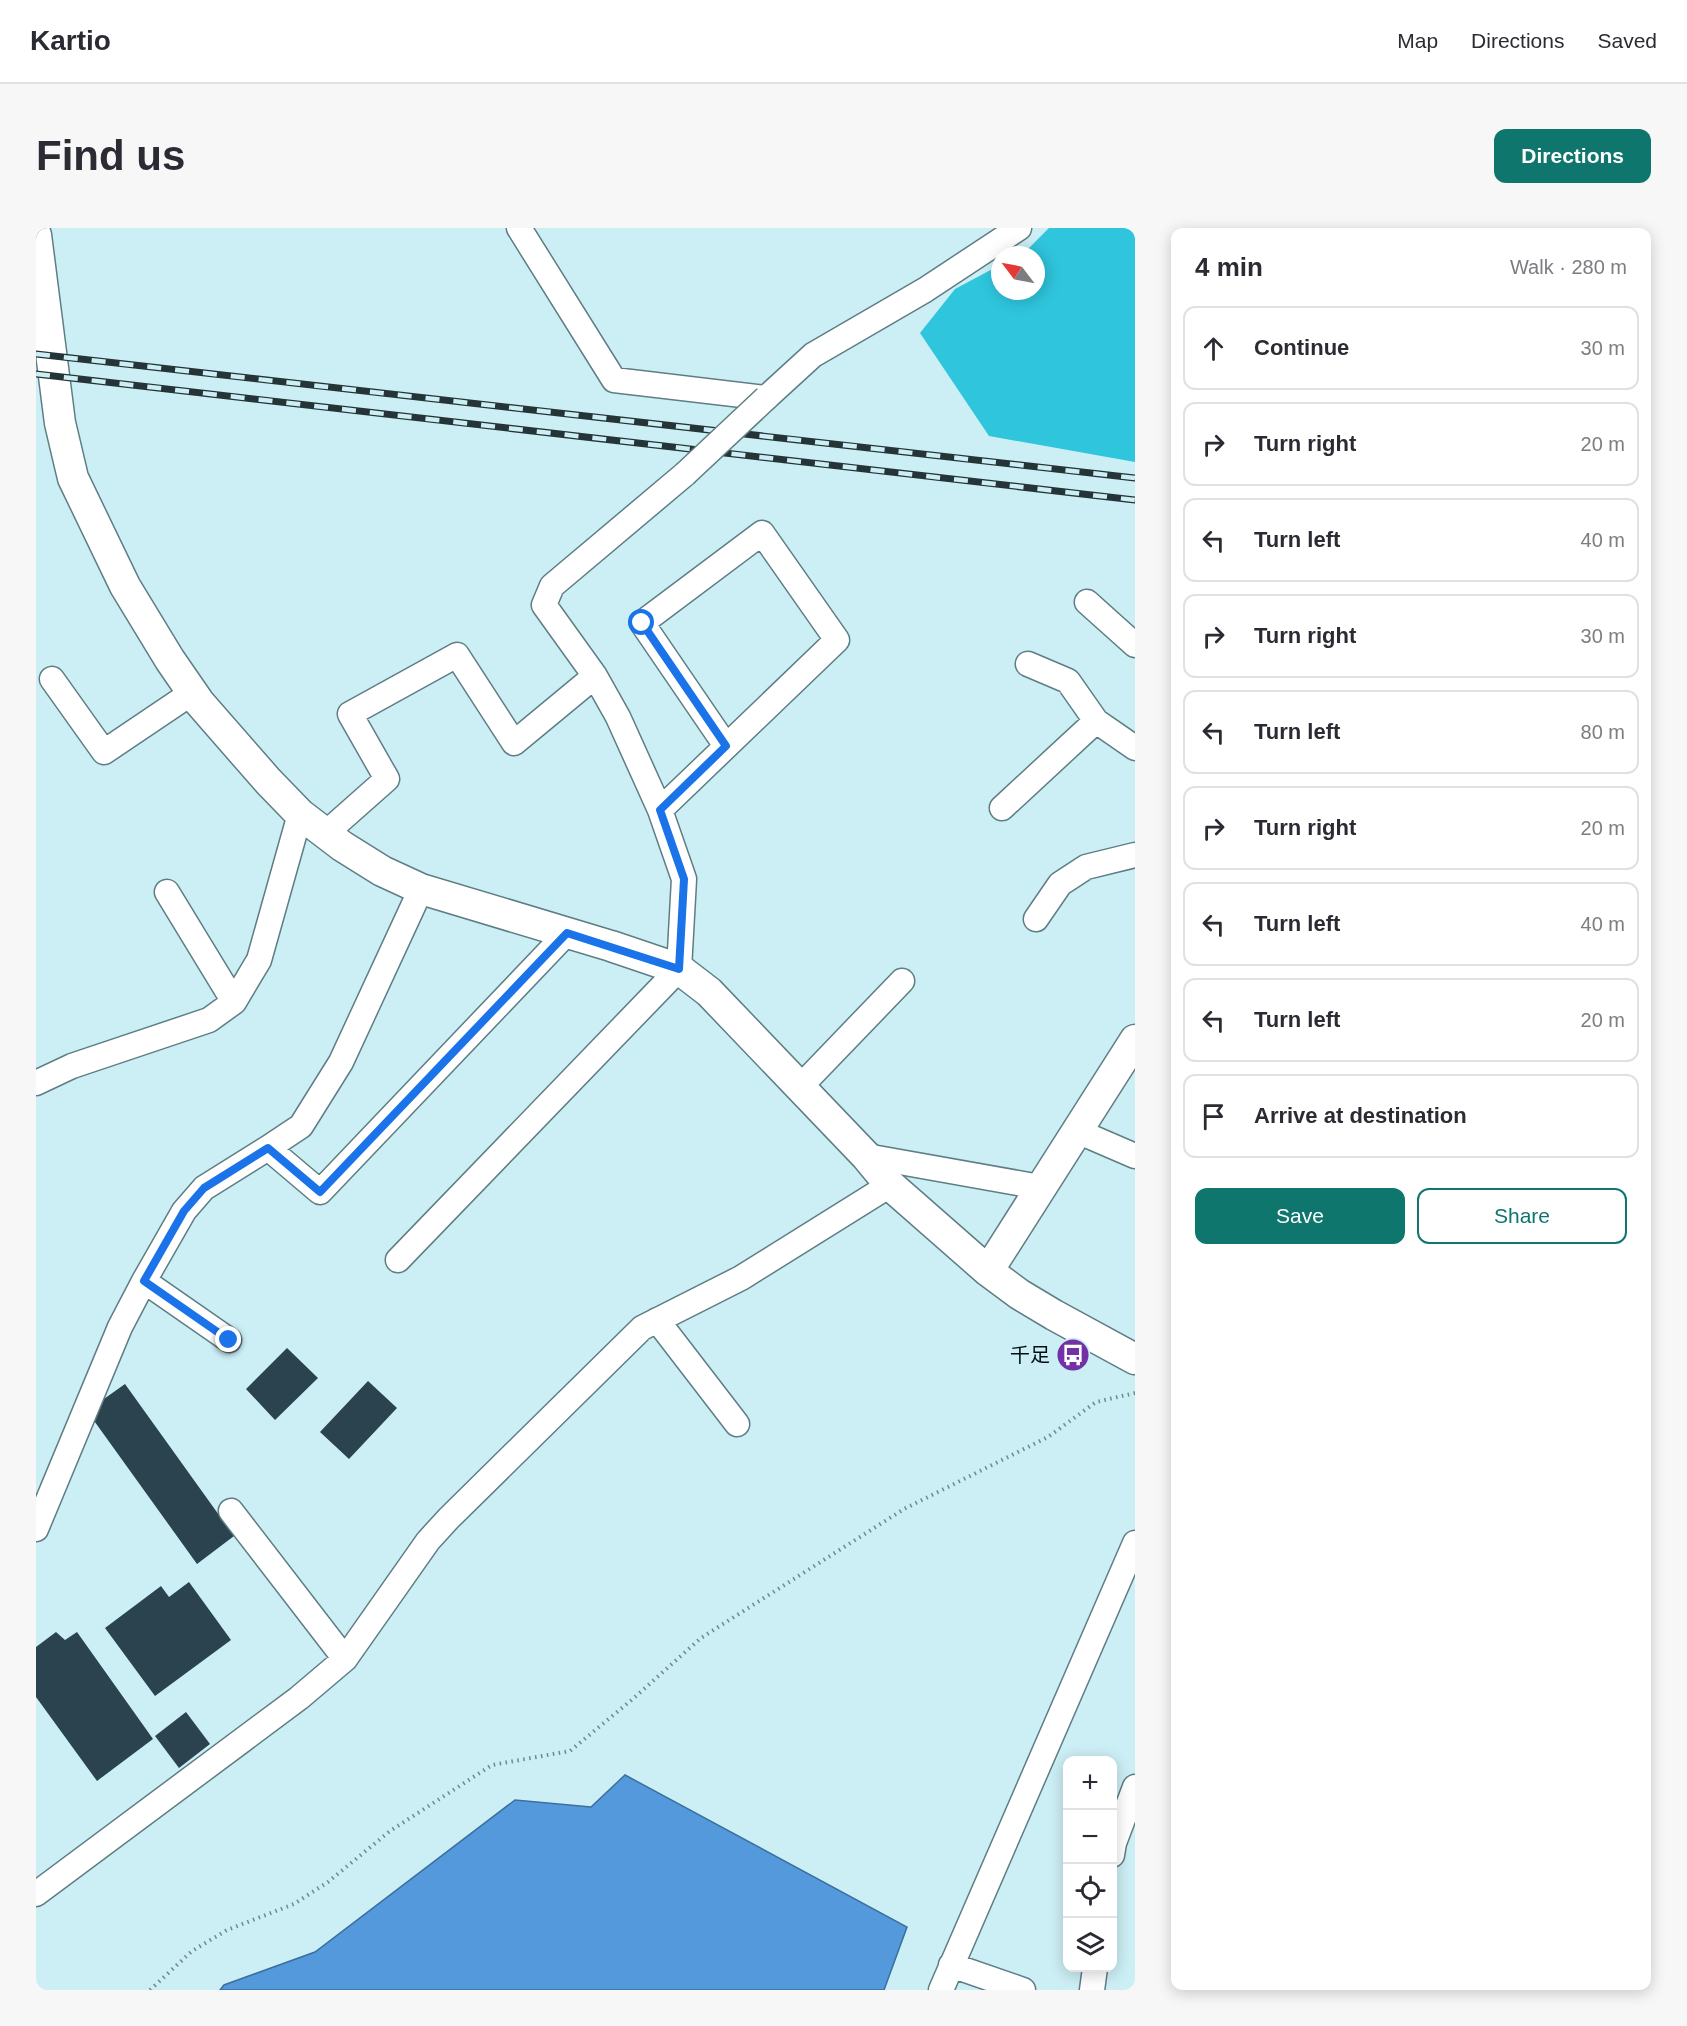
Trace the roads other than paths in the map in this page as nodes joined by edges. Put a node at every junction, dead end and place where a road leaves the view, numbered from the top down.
1 (519, 228) edge
2 (1019, 228) edge
3 (36, 235) edge
4 (45, 390) edge
5 (766, 398) junction
6 (1087, 602) dead end
7 (1135, 645) edge
8 (1028, 664) dead end
9 (595, 676) junction
10 (52, 679) dead end
11 (193, 692) junction
12 (1096, 721) junction
13 (726, 746) junction
14 (1135, 748) edge
15 (1002, 808) dead end
16 (660, 810) junction
17 (300, 814) junction
18 (326, 833) junction
19 (1135, 855) edge
20 (421, 889) junction
21 (167, 892) dead end
22 (1036, 919) dead end
23 (567, 933) junction
24 (679, 969) junction
25 (902, 981) dead end
26 (234, 1002) junction
27 (1135, 1040) edge
28 (36, 1083) edge
29 (800, 1087) junction
30 (1077, 1131) junction
31 (268, 1148) junction
32 (866, 1156) junction
33 (1135, 1156) edge
34 (890, 1185) junction
35 (1040, 1187) junction
36 (398, 1260) dead end
37 (988, 1271) junction
38 (144, 1281) junction
39 (657, 1320) junction
40 (229, 1340) dead end
41 (1135, 1359) edge
42 (738, 1424) dead end
43 (231, 1511) dead end
44 (36, 1529) edge
45 (1135, 1543) edge
46 (345, 1659) junction
47 (1135, 1787) edge
48 (1117, 1835) edge
49 (36, 1894) edge
50 (951, 1965) junction
51 (1094, 1972) edge
52 (941, 1990) edge
53 (1023, 1990) edge
54 (1092, 1990) edge

1 - 5 street
2 - 5 street
3 - 4 street
4 - 11 street
5 - 9 street, bridge
6 - 7 street
8 - 12 street
9 - 16 street
9 - 18 street
10 - 11 street
11 - 17 street
12 - 14 street
12 - 15 street
13 - 13 street
13 - 16 street
16 - 24 street
17 - 18 street
17 - 26 street
18 - 20 street
19 - 22 street
20 - 23 street
20 - 31 street
21 - 26 street
23 - 24 street
23 - 31 street
24 - 29 street
24 - 36 street
25 - 29 street
26 - 28 street
27 - 30 street
29 - 32 street
30 - 33 street
30 - 35 street
31 - 38 street
32 - 34 street
32 - 35 street
34 - 37 street
34 - 39 street
35 - 37 street
37 - 41 street
38 - 40 street
38 - 44 street
39 - 42 street
39 - 46 street
43 - 46 street
45 - 50 street
46 - 49 street
47 - 48 street
50 - 52 street
50 - 53 street
51 - 54 street

